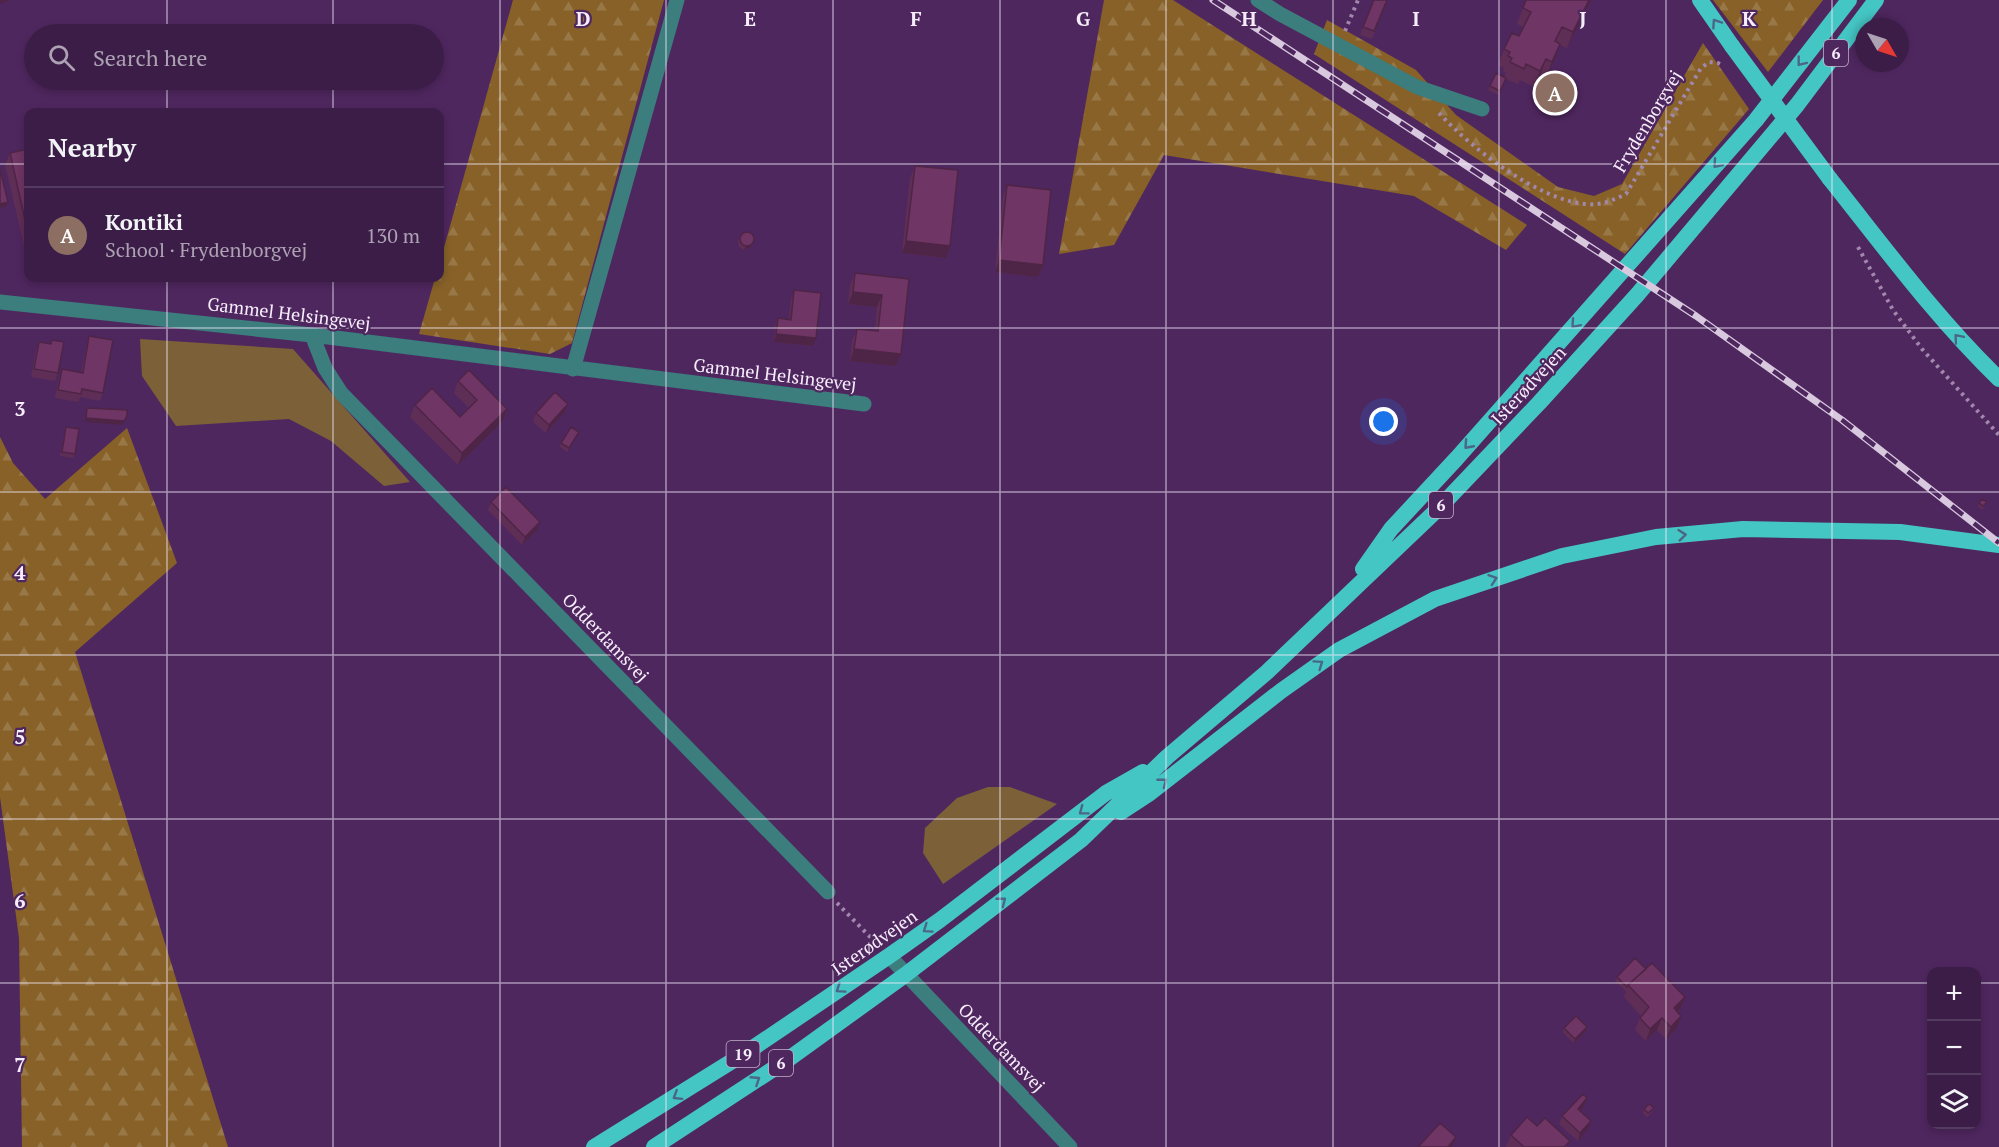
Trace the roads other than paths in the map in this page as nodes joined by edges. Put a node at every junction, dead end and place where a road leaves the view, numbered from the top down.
1 (677, 0) edge
2 (1258, 0) edge
3 (1700, 0) edge
4 (1849, 0) edge
5 (1876, 0) edge
6 (1482, 109) dead end
7 (0, 302) edge
8 (312, 335) junction
9 (573, 369) junction
10 (1999, 379) edge
11 (864, 404) dead end
12 (1999, 545) edge
13 (1340, 602) junction
14 (1167, 757) junction
15 (1081, 840) junction
16 (828, 892) road end
17 (889, 956) junction
18 (905, 975) junction
19 (625, 1129) junction
20 (578, 1147) edge
21 (594, 1147) edge
22 (654, 1147) edge
23 (1070, 1147) edge

1 - 9 street
2 - 6 street
10 -> 3 highway, bridge
4 -> 13 highway
5 - 13 highway, Isterødvejen / 6
7 - 8 street, Gammel Helsingevej
8 - 9 street, Gammel Helsingevej
8 - 16 street, Odderdamsvej
9 - 11 street, Gammel Helsingevej
15 -> 12 highway
13 - 14 highway, Isterødvejen / 6
14 - 15 highway, Isterødvejen / 6
14 -> 17 highway, Isterødvejen / 19
18 -> 15 highway, Isterødvejen / 6
17 - 18 street, Odderdamsvej
17 -> 19 highway, Isterødvejen / 19
22 -> 18 highway, Isterødvejen / 6
18 - 23 street, Odderdamsvej
19 - 20 highway
19 - 21 highway, Isterødvejen / 19

